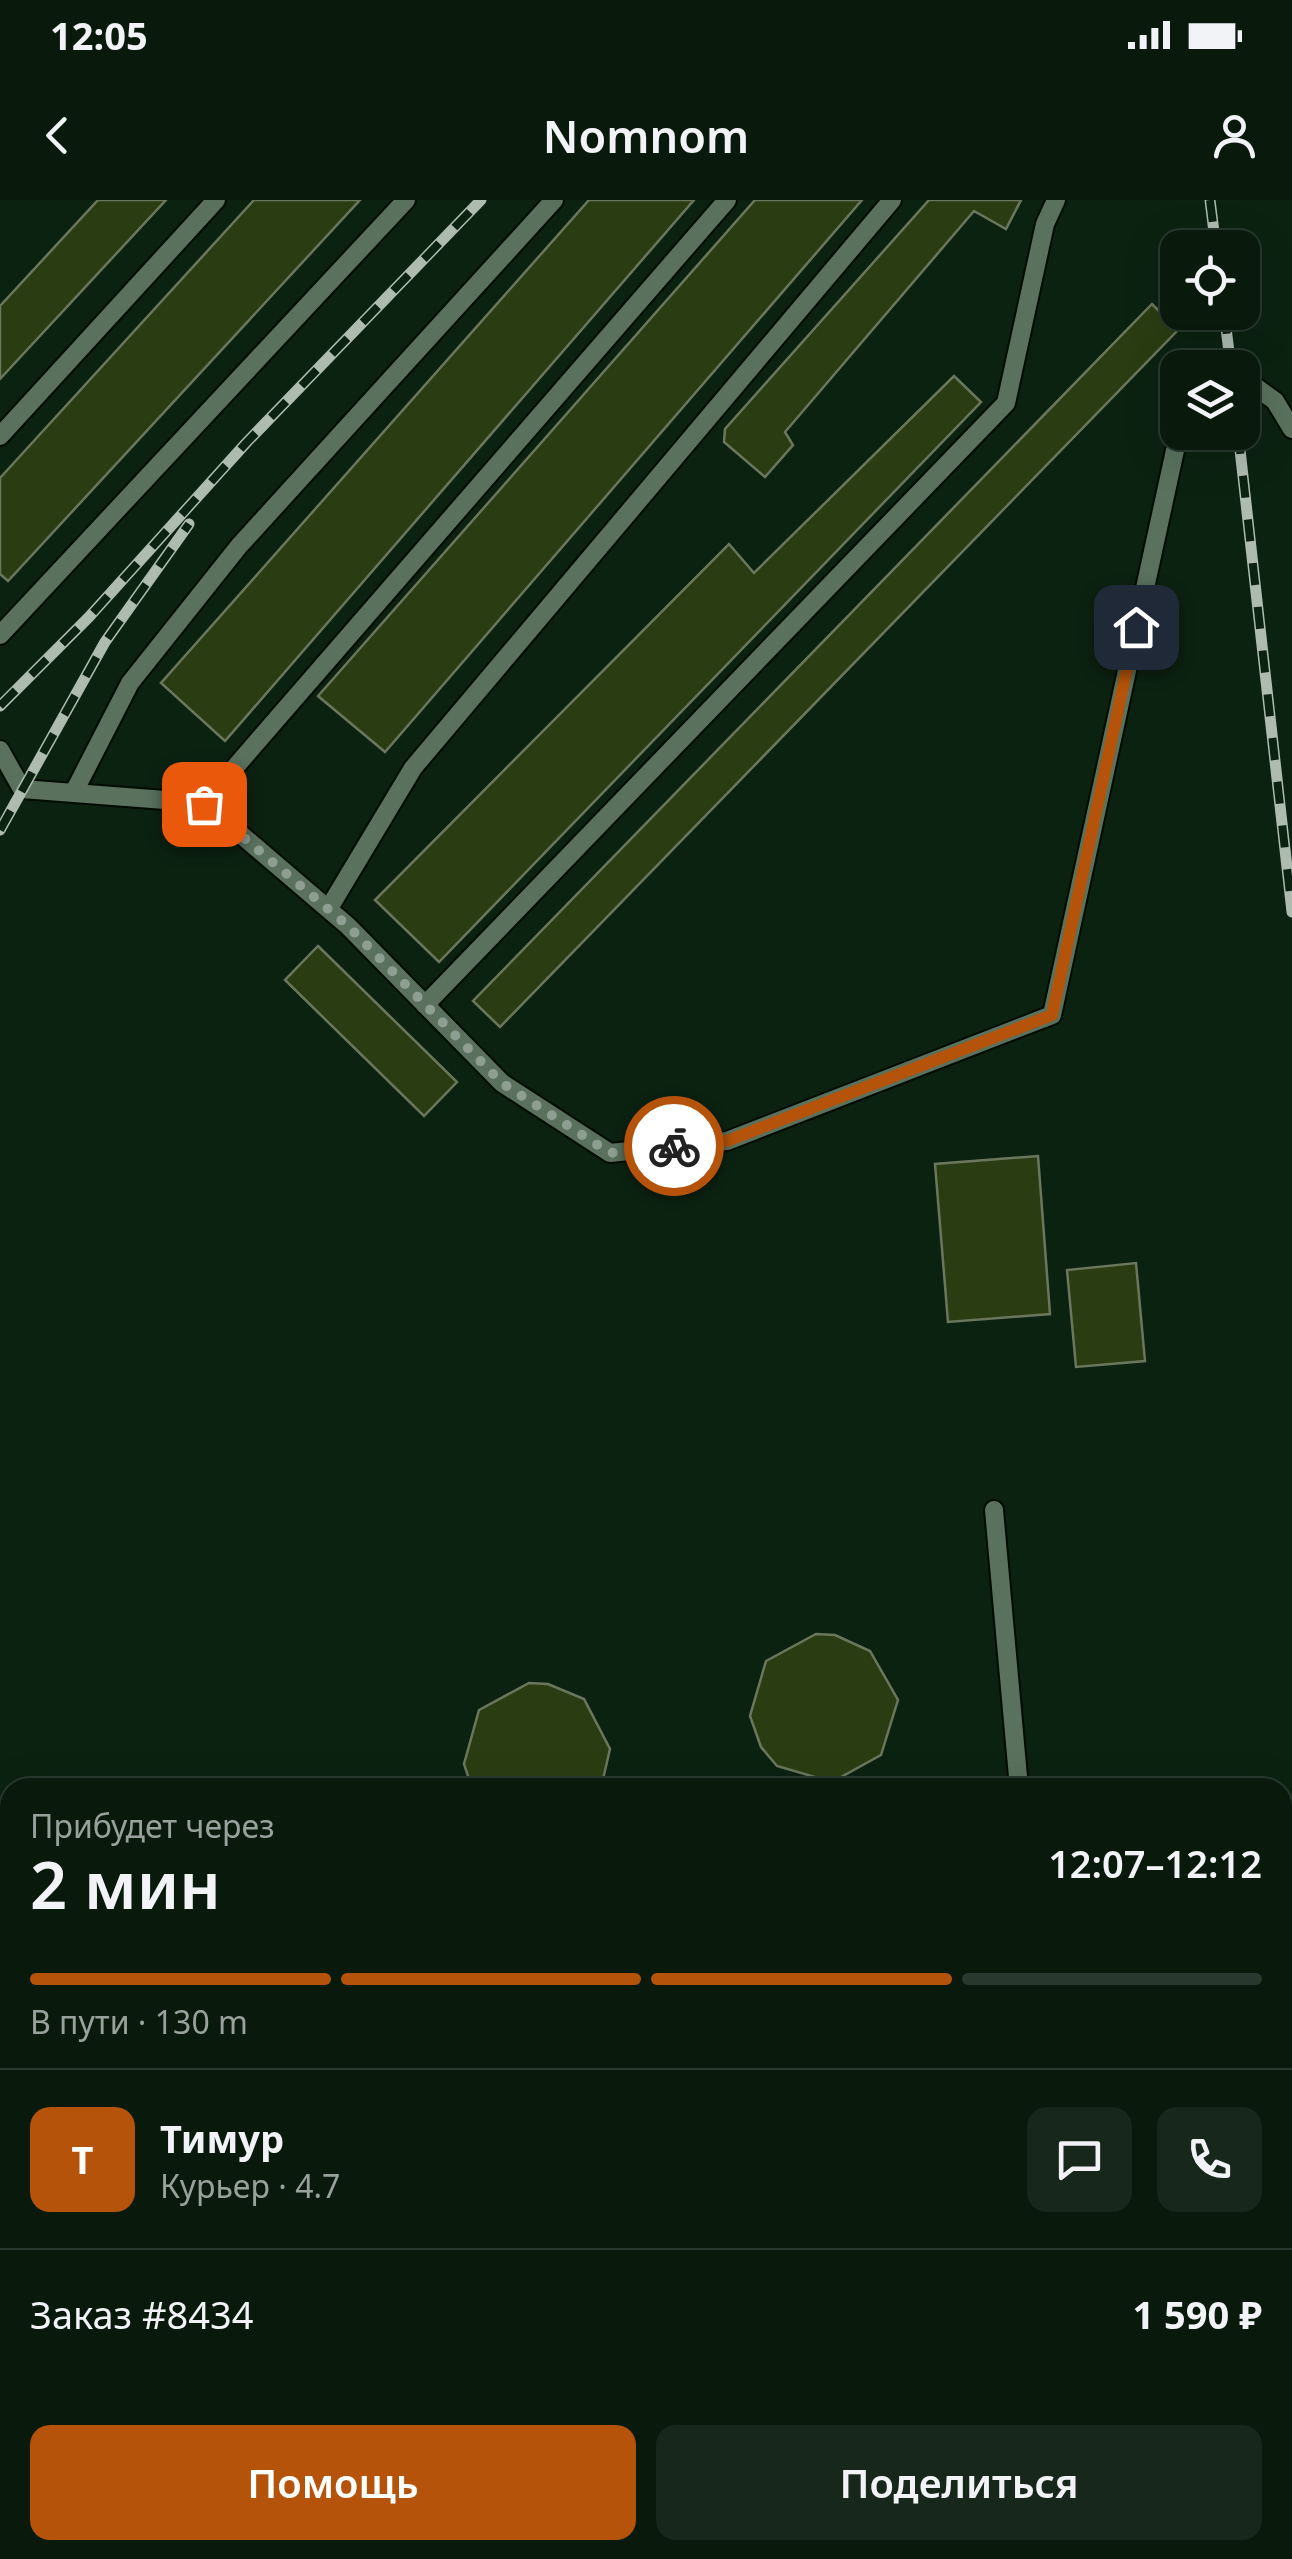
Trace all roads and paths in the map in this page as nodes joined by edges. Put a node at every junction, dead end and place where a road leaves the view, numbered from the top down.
1 (216, 200) edge
2 (406, 200) edge
3 (554, 200) edge
4 (727, 200) edge
5 (892, 200) edge
6 (1056, 200) edge
7 (1260, 390) edge
8 (1292, 428) edge
9 (0, 436) edge
10 (1175, 450) edge
11 (0, 635) edge
12 (0, 750) edge
13 (75, 790) junction
14 (204, 804) junction
15 (328, 908) junction
16 (425, 1005) junction
17 (994, 1510) dead end
18 (1018, 1778) edge

1 - 9 lane
2 - 11 lane
3 - 13 lane
4 - 14 lane
5 - 15 lane
6 - 16 lane
7 - 8 lane
10 - 16 lane
12 - 13 lane
13 - 14 lane
14 - 15 lane
15 - 16 lane
17 - 18 lane

